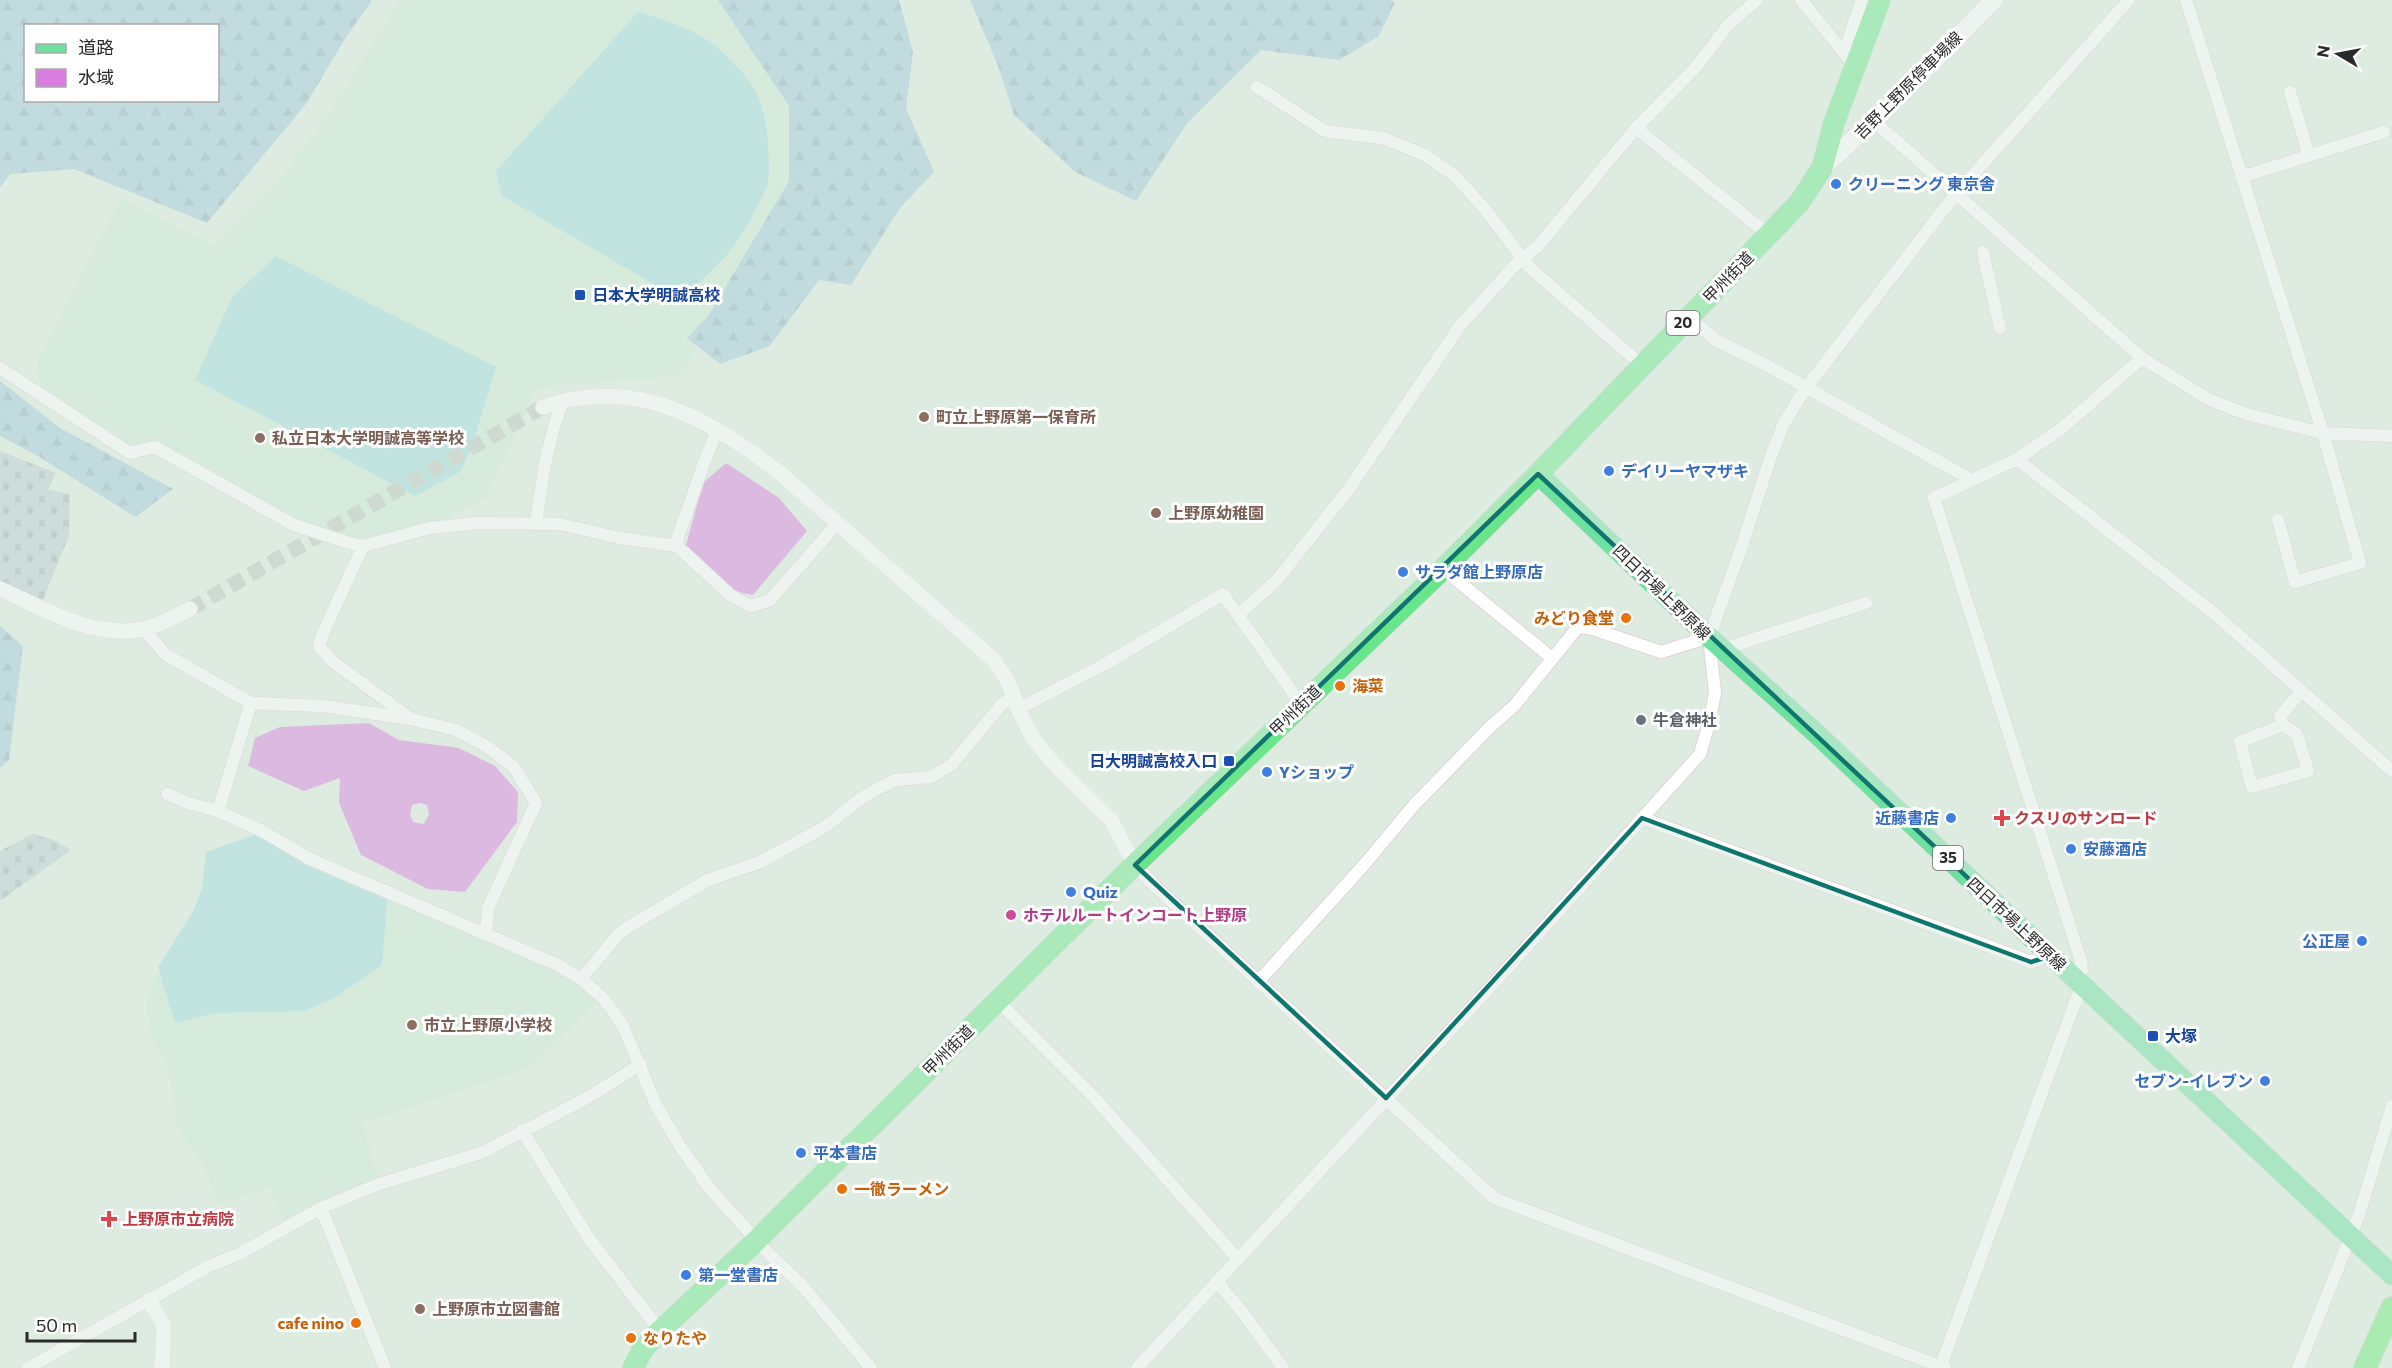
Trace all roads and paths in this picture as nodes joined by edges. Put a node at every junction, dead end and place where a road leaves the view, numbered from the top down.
1 (1757, 0) edge
2 (1801, 0) edge
3 (1862, 0) edge
4 (1880, 0) edge
5 (1994, 0) edge
6 (2129, 0) edge
7 (2186, 0) edge
8 (1849, 59) junction
9 (1257, 87) dead end
10 (2290, 92) dead end
11 (1874, 121) junction
12 (1636, 128) junction
13 (2384, 132) dead end
14 (2309, 156) junction
15 (1822, 168) junction
16 (2241, 177) junction
17 (1956, 195) junction
18 (1769, 235) junction
19 (1983, 252) dead end
20 (1523, 259) junction
21 (1689, 318) junction
22 (2000, 328) dead end
23 (2142, 358) junction
24 (1642, 366) junction
25 (0, 368) edge
26 (1805, 389) junction
27 (564, 399) junction
28 (543, 407) tunnel mouth
29 (718, 429) junction
30 (2323, 433) junction
31 (2392, 436) edge
32 (2017, 459) junction
33 (1538, 474) junction
34 (1970, 479) junction
35 (2278, 520) dead end
36 (536, 523) junction
37 (837, 524) junction
38 (363, 546) junction
39 (677, 546) junction
40 (1443, 569) junction
41 (0, 589) edge
42 (1866, 603) dead end
43 (190, 609) tunnel mouth
44 (1238, 615) junction
45 (144, 628) junction
46 (1716, 643) junction
47 (1552, 658) junction
48 (2302, 691) junction
49 (251, 703) junction
50 (1016, 703) junction
51 (1301, 704) junction
52 (411, 719) junction
53 (2283, 726) junction
54 (2392, 771) edge
55 (167, 794) dead end
56 (218, 811) junction
57 (1641, 818) junction
58 (1136, 865) junction
59 (486, 935) junction
60 (2051, 956) junction
61 (581, 979) junction
62 (2079, 981) junction
63 (1258, 982) junction
64 (998, 1001) junction
65 (640, 1064) junction
66 (1386, 1098) junction
67 (2392, 1106) edge
68 (522, 1130) junction
69 (321, 1208) junction
70 (757, 1240) junction
71 (2354, 1240) junction
72 (1238, 1259) junction
73 (2392, 1275) edge
74 (1218, 1282) junction
75 (149, 1300) junction
76 (2392, 1308) edge
77 (660, 1331) junction
78 (28, 1368) edge
79 (162, 1368) edge
80 (385, 1368) edge
81 (633, 1368) edge
82 (871, 1368) edge
83 (1137, 1368) edge
84 (1283, 1368) edge
85 (1942, 1368) edge
86 (2298, 1368) edge
87 (2365, 1368) edge

1 - 12 street
2 - 8 street
3 - 8 street
4 - 8 highway, 甲州街道 / 20
5 - 11 main road, 吉野上野原停車場線
6 - 17 street
7 - 16 street
8 - 15 highway, 甲州街道 / 20
9 - 20 street
10 - 14 street
11 - 15 main road, 吉野上野原停車場線
11 - 17 street
12 - 18 street
12 - 20 street
13 - 14 street
14 - 16 street
15 - 18 highway, 甲州街道 / 20
16 - 30 street
17 - 23 street
17 - 26 street
18 - 21 highway, 甲州街道 / 20
19 - 22 street
20 - 24 street
20 - 44 street
21 - 24 highway, 甲州街道 / 20
21 - 26 street
23 - 30 street
23 - 32 street
24 - 33 highway, 甲州街道 / 20
25 - 38 street
26 - 34 street
26 - 46 street
27 - 28 street
27 - 29 street
27 - 36 street
29 - 37 street
29 - 39 street
30 - 31 street
30 - 35 street
32 - 34 street
32 - 48 street
33 - 40 highway, 甲州街道 / 20
33 - 46 main road, 四日市場上野原線 / 35
34 - 62 street
36 - 38 street
36 - 39 street
37 - 39 street
37 - 50 street
38 - 52 street
40 - 47 street
40 - 51 highway, 甲州街道 / 20
41 - 45 street
42 - 46 street
43 - 45 street
44 - 50 street
44 - 51 street
45 - 49 street
46 - 47 street
46 - 57 street
46 - 60 main road, 四日市場上野原線 / 35
47 - 63 street
48 - 53 street
48 - 54 street
49 - 52 street
49 - 56 street
50 - 58 street
50 - 61 street
51 - 58 highway, 甲州街道 / 20
52 - 59 street
53 - 53 street
55 - 56 street
56 - 59 street
57 - 60 street
57 - 66 street
58 - 63 street
58 - 64 highway, 甲州街道 / 20
59 - 61 street
60 - 62 main road, 四日市場上野原線 / 35
61 - 65 street
62 - 71 main road, 四日市場上野原線 / 35
62 - 85 street
63 - 66 street
64 - 70 highway, 甲州街道 / 20
64 - 72 street
65 - 68 street
65 - 70 street
66 - 72 street
66 - 85 street
67 - 71 street
68 - 69 street
68 - 77 street
69 - 75 street
69 - 80 street
70 - 77 highway, 甲州街道 / 20
70 - 82 street
71 - 73 main road, 四日市場上野原線 / 35
71 - 86 street
72 - 74 street
74 - 83 street
74 - 84 street
75 - 78 street
75 - 79 street
76 - 87 highway
77 - 81 highway, 甲州街道 / 20

